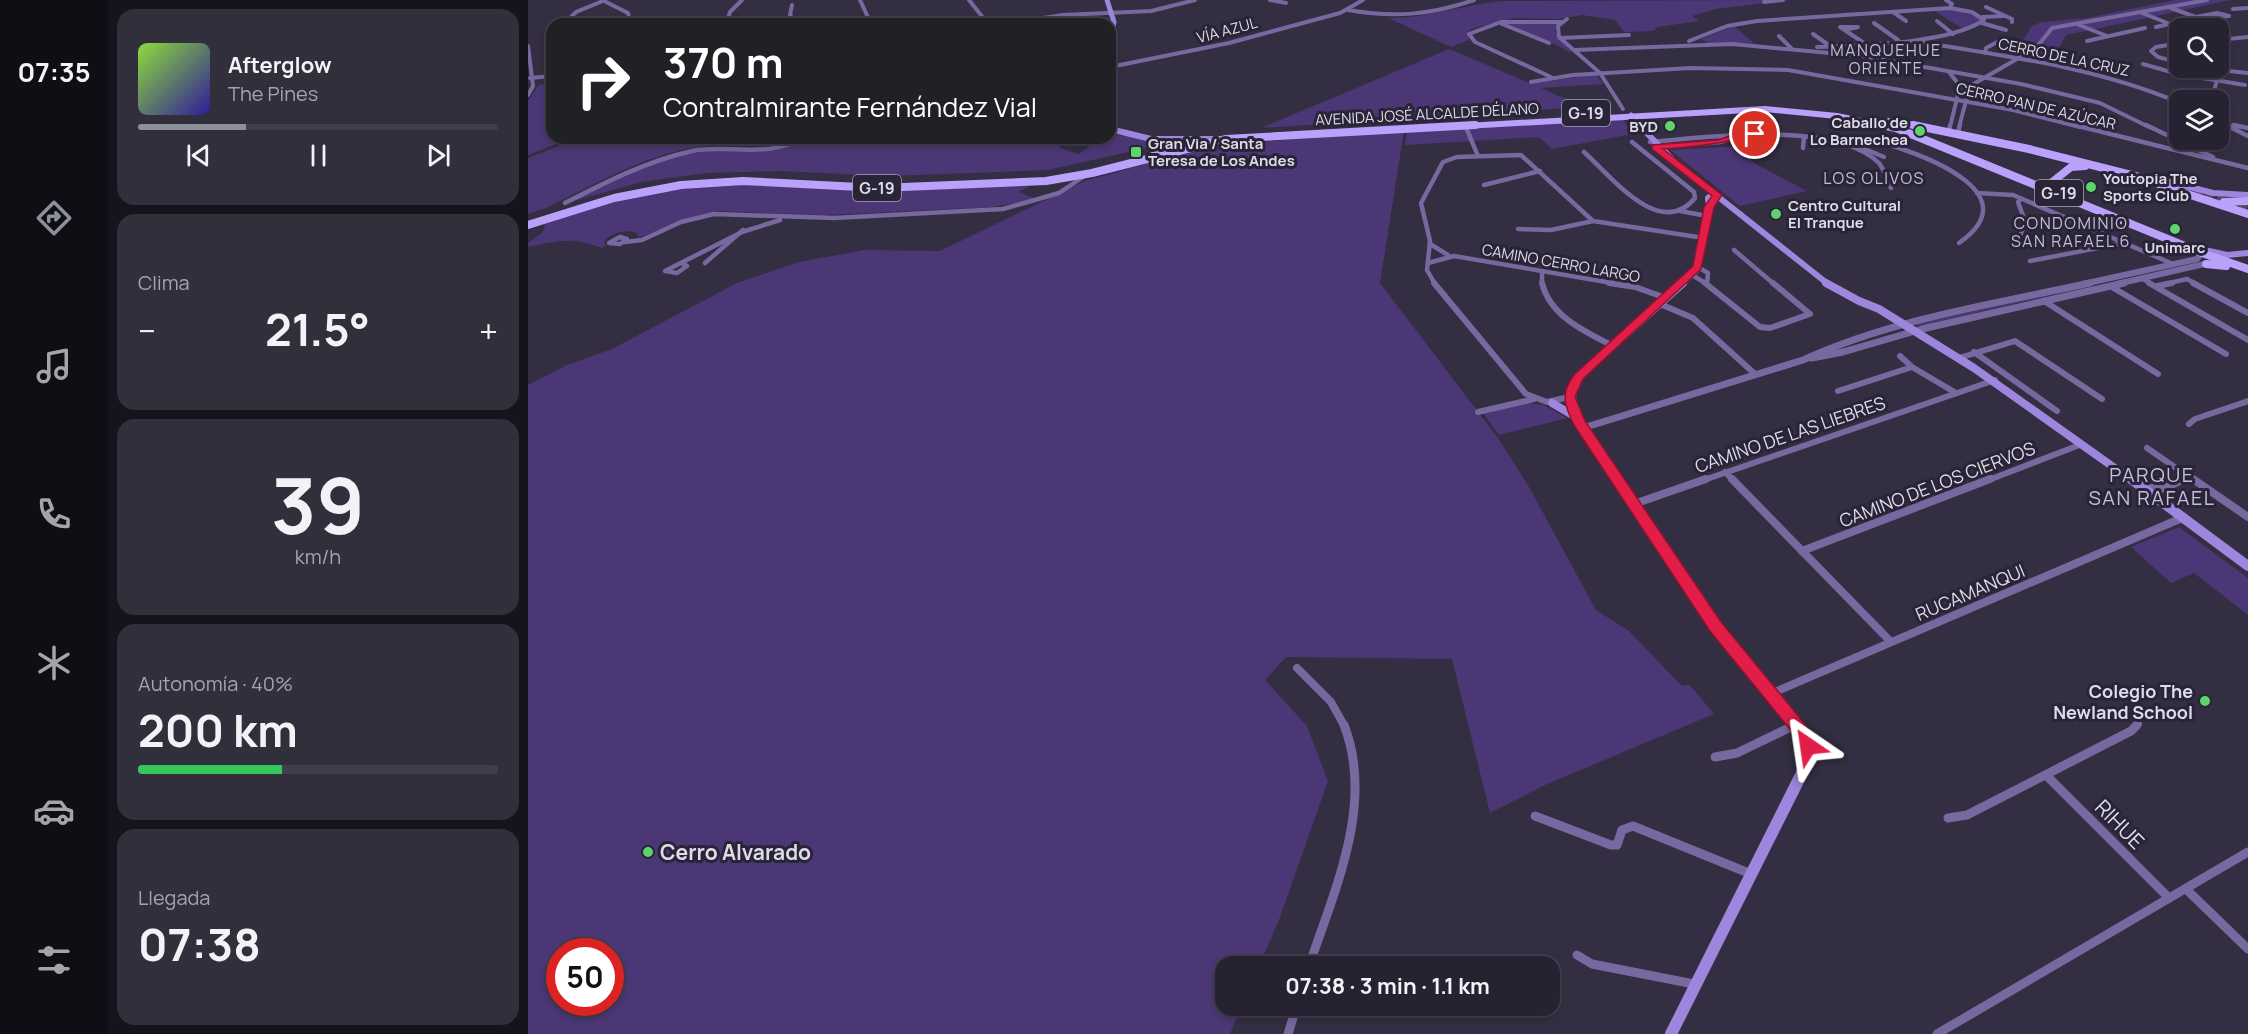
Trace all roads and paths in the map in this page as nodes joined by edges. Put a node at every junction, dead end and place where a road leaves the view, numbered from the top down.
1 (603, 0) edge
2 (742, 0) edge
3 (860, 0) edge
4 (969, 0) edge
5 (1107, 0) edge
6 (1195, 0) edge
7 (1270, 0) edge
8 (1363, 0) edge
9 (1474, 0) edge
10 (1783, 0) edge
11 (1946, 0) edge
12 (2207, 0) edge
13 (1764, 2) dead end
14 (1286, 3) dead end
15 (792, 4) dead end
16 (1986, 7) dead end
17 (1950, 8) junction
18 (2170, 8) junction
19 (2248, 8) edge
20 (2233, 9) dead end
21 (1348, 10) junction
22 (1892, 12) junction
23 (1112, 13) junction
24 (2142, 13) junction
25 (2005, 16) junction
26 (1983, 17) junction
27 (2196, 17) junction
28 (570, 18) edge
29 (629, 18) edge
30 (728, 18) edge
31 (792, 18) edge
32 (868, 18) edge
33 (983, 18) edge
34 (1038, 18) edge
35 (1113, 18) edge
36 (1567, 19) dead end
37 (1906, 21) dead end
38 (1937, 21) dead end
39 (1561, 22) junction
40 (2012, 22) dead end
41 (1501, 23) junction
42 (1874, 23) dead end
43 (1982, 23) junction
44 (2077, 24) junction
45 (2169, 24) edge
46 (2169, 24) edge
47 (2156, 27) dead end
48 (2145, 28) dead end
49 (1845, 30) dead end
50 (2006, 30) dead end
51 (1813, 34) dead end
52 (1953, 34) junction
53 (1629, 35) dead end
54 (1779, 36) dead end
55 (2108, 36) junction
56 (2248, 37) edge
57 (1560, 38) junction
58 (1922, 38) junction
59 (1700, 39) junction
60 (1904, 39) junction
61 (2229, 39) edge
62 (1898, 40) junction
63 (2001, 40) dead end
64 (2087, 41) dead end
65 (1550, 43) dead end
66 (1864, 43) junction
67 (1705, 44) junction
68 (1671, 45) junction
69 (1939, 45) junction
70 (2169, 45) edge
71 (528, 46) edge
72 (1832, 46) junction
73 (1791, 48) junction
74 (1813, 49) junction
75 (1574, 50) junction
76 (1839, 51) junction
77 (1833, 52) junction
78 (1985, 53) junction
79 (1846, 54) junction
80 (2020, 58) junction
81 (2169, 59) edge
82 (2143, 64) dead end
83 (1116, 66) edge
84 (1949, 72) junction
85 (2229, 72) edge
86 (1600, 73) junction
87 (2247, 74) edge
88 (1552, 77) junction
89 (1985, 78) junction
90 (546, 79) edge
91 (531, 80) junction
92 (2217, 80) junction
93 (1531, 82) dead end
94 (2245, 85) dead end
95 (2214, 90) edge
96 (528, 95) edge
97 (2169, 98) edge
98 (1957, 100) junction
99 (1725, 102) dead end
100 (1966, 102) junction
101 (1717, 103) dead end
102 (1658, 106) dead end
103 (1734, 106) junction
104 (1628, 111) junction
105 (1688, 111) junction
106 (1465, 125) junction
107 (2229, 125) edge
108 (2229, 126) edge
109 (1949, 131) junction
110 (1116, 132) edge
111 (1958, 132) junction
112 (2248, 132) edge
113 (1737, 135) junction
114 (1966, 135) junction
115 (2169, 135) edge
116 (1804, 137) junction
117 (1223, 138) junction
118 (1160, 140) junction
119 (1195, 140) junction
120 (1680, 140) junction
121 (1990, 140) junction
122 (1632, 142) dead end
123 (787, 144) edge
124 (1849, 144) junction
125 (1653, 145) junction
126 (1684, 145) junction
127 (1890, 145) dead end
128 (1945, 146) junction
129 (1803, 148) dead end
130 (1158, 149) junction
131 (2199, 150) edge
132 (1584, 152) dead end
133 (2180, 152) joint
134 (1152, 156) junction
135 (1478, 156) junction
136 (1130, 157) junction
137 (1884, 157) dead end
138 (2055, 158) junction
139 (2223, 162) junction
140 (2086, 166) junction
141 (2248, 168) edge
142 (1540, 171) junction
143 (1092, 173) junction
144 (1069, 178) junction
145 (2023, 178) junction
146 (1046, 181) junction
147 (2167, 184) tunnel mouth
148 (1484, 185) dead end
149 (1065, 186) junction
150 (1891, 188) dead end
151 (1977, 193) junction
152 (1052, 195) junction
153 (1714, 195) junction
154 (2065, 195) junction
155 (2248, 195) edge
156 (2021, 199) junction
157 (2211, 200) junction
158 (2248, 201) edge
159 (565, 202) dead end
160 (1725, 207) junction
161 (1681, 210) junction
162 (1708, 211) junction
163 (2248, 214) edge
164 (528, 219) edge
165 (791, 219) junction
166 (1593, 221) junction
167 (538, 222) junction
168 (528, 225) edge
169 (1752, 225) junction
170 (745, 228) junction
171 (1518, 229) dead end
172 (528, 231) edge
173 (1704, 238) junction
174 (2019, 240) dead end
175 (2173, 241) junction
176 (625, 242) dead end
177 (1959, 243) dead end
178 (2125, 243) junction
179 (1430, 244) junction
180 (1734, 250) dead end
181 (2142, 250) junction
182 (2202, 253) junction
183 (2246, 253) edge
184 (1450, 256) junction
185 (2222, 260) junction
186 (2030, 261) dead end
187 (682, 263) dead end
188 (705, 263) dead end
189 (1428, 263) junction
190 (2173, 264) junction
191 (2205, 264) junction
192 (2164, 266) junction
193 (1698, 267) junction
194 (2248, 270) edge
195 (1542, 271) junction
196 (2171, 272) junction
197 (1692, 275) junction
198 (2143, 279) junction
199 (1707, 284) junction
200 (2110, 286) junction
201 (2157, 286) junction
202 (1663, 301) junction
203 (2044, 301) junction
204 (1973, 308) junction
205 (2248, 313) edge
206 (1959, 320) junction
207 (1901, 325) junction
208 (1912, 331) junction
209 (2248, 340) edge
210 (1612, 346) junction
211 (1974, 352) junction
212 (2226, 354) dead end
213 (1900, 356) dead end
214 (1959, 358) junction
215 (1803, 360) junction
216 (1912, 367) junction
217 (1755, 374) junction
218 (2158, 374) dead end
219 (1995, 380) junction
220 (1838, 391) dead end
221 (1956, 393) junction
222 (1569, 397) junction
223 (1534, 399) junction
224 (2102, 399) dead end
225 (2248, 401) edge
226 (1552, 403) junction
227 (2057, 411) dead end
228 (1478, 412) dead end
229 (1576, 417) junction
230 (2188, 424) dead end
231 (1583, 428) junction
232 (2082, 444) junction
233 (2147, 448) dead end
234 (1725, 472) junction
235 (2189, 477) junction
236 (2141, 487) junction
237 (2162, 489) junction
238 (2155, 498) junction
239 (1634, 504) junction
240 (2248, 517) edge
241 (2182, 518) junction
242 (1802, 551) junction
243 (2248, 566) edge
244 (1890, 642) junction
245 (1297, 668) dead end
246 (1770, 694) junction
247 (2138, 724) dead end
248 (1796, 725) junction
249 (1715, 757) dead end
250 (2046, 775) junction
251 (1535, 816) dead end
252 (1948, 818) dead end
253 (2248, 852) edge
254 (1751, 874) junction
255 (2186, 889) junction
256 (2169, 898) junction
257 (2248, 949) edge
258 (1577, 955) dead end
259 (1312, 956) edge
260 (1694, 984) junction
261 (1294, 1016) edge
262 (1940, 1033) edge
263 (1288, 1034) edge
264 (1671, 1034) edge

1 - 28 street
1 - 29 street
2 - 30 street
3 - 32 street
4 - 33 street
5 - 23 main road
6 - 23 street
7 - 14 street
8 - 21 street
9 - 21 street
10 - 13 street
11 - 17 street
12 - 18 street
15 - 31 street
16 - 25 street
17 - 22 street
17 - 26 street
18 - 24 street
18 - 27 street
19 - 20 street
21 - 83 street, VÍA AZUL
22 - 37 street
22 - 59 street
23 - 34 street
23 - 35 main road
24 - 44 street
24 - 45 street
25 - 26 street
25 - 40 street
26 - 43 street
27 - 27 street
36 - 39 street
38 - 52 street
39 - 41 street
39 - 57 street
41 - 65 street
41 - 88 street
42 - 62 street
43 - 50 street
43 - 52 street
44 - 55 street
44 - 80 street
46 - 47 street
48 - 55 street
49 - 66 street
51 - 72 street
52 - 58 street
53 - 57 street
54 - 73 street
55 - 64 street
56 - 61 street
57 - 75 street
58 - 60 street
58 - 69 street, CERRO DE LA CRUZ
59 - 67 street
59 - 68 street
60 - 62 street
60 - 69 street, CERRO DE LA CRUZ
62 - 66 street
63 - 78 street
66 - 72 street
67 - 68 street
67 - 73 street
68 - 75 street
69 - 78 street, CERRO DE LA CRUZ
70 - 81 street
71 - 91 street
72 - 74 street
72 - 76 street
73 - 74 street
74 - 77 street
75 - 86 street
76 - 77 street
76 - 79 street
77 - 79 street
78 - 80 street, CERRO DE LA CRUZ
79 - 84 street
80 - 89 street
80 - 97 street, CERRO DE LA CRUZ
82 - 92 street
84 - 89 street
84 - 98 street
85 - 87 street
86 - 88 street, CERRO PAN DE AZÚCAR
86 - 98 street, CERRO PAN DE AZÚCAR
86 - 104 street
88 - 93 street, CERRO PAN DE AZÚCAR
89 - 100 street
89 - 115 street
90 - 91 street
91 - 96 street
92 - 94 street
92 - 95 street
98 - 100 street, CERRO PAN DE AZÚCAR
98 - 109 street
99 - 103 main road, AVENIDA JOSÉ ALCALDE DÉLANO / G-19
100 - 111 street
100 - 133 street, CERRO PAN DE AZÚCAR
101 - 105 main road
102 - 104 main road, AVENIDA JOSÉ ALCALDE DÉLANO / G-19
103 - 105 main road, AVENIDA JOSÉ ALCALDE DÉLANO / G-19
103 - 109 main road, AVENIDA JOSÉ ALCALDE DÉLANO / G-19
103 - 128 main road, AVENIDA JOSÉ ALCALDE DÉLANO / G-19
104 - 105 main road, AVENIDA JOSÉ ALCALDE DÉLANO / G-19
104 - 106 main road, AVENIDA JOSÉ ALCALDE DÉLANO / G-19
104 - 117 main road, AVENIDA JOSÉ ALCALDE DÉLANO / G-19
104 - 125 main road
106 - 117 main road, AVENIDA JOSÉ ALCALDE DÉLANO / G-19
106 - 135 street
107 - 112 street
108 - 112 street
109 - 111 main road, AVENIDA JOSÉ ALCALDE DÉLANO / G-19
109 - 114 main road, AVENIDA JOSÉ ALCALDE DÉLANO
110 - 118 main road
111 - 155 main road, AVENIDA JOSÉ ALCALDE DÉLANO / G-19
113 - 116 street
113 - 120 street
113 - 126 street
114 - 121 main road, AVENIDA JOSÉ ALCALDE DÉLANO
114 - 128 main road
116 - 124 street
116 - 129 street
117 - 118 main road
117 - 119 main road, G-19
117 - 134 main road, G-19
118 - 119 main road
118 - 130 main road
119 - 130 main road, G-19
120 - 125 street
120 - 126 street
121 - 138 main road
121 - 147 main road, AVENIDA JOSÉ ALCALDE DÉLANO
122 - 161 street
123 - 159 street
124 - 137 street
124 - 150 street
125 - 126 street
125 - 153 main road
127 - 151 street
128 - 145 main road, AVENIDA JOSÉ ALCALDE DÉLANO / G-19
130 - 134 main road
130 - 136 main road, G-19
131 - 139 street
132 - 161 street
133 - 139 street, CERRO PAN DE AZÚCAR
134 - 143 main road, G-19
135 - 142 street
135 - 179 street
136 - 144 main road
136 - 164 main road, G-19
138 - 140 main road
138 - 145 main road
139 - 141 street, CERRO PAN DE AZÚCAR
140 - 154 main road
140 - 157 main road
142 - 148 street
142 - 166 street
143 - 144 main road, G-19
143 - 152 street
144 - 146 main road, G-19
144 - 149 street
145 - 154 main road, AVENIDA JOSÉ ALCALDE DÉLANO / G-19
146 - 149 street
146 - 167 main road, G-19
149 - 152 street
151 - 156 street
151 - 177 street
152 - 165 street
153 - 160 main road
153 - 162 main road
153 - 169 main road
154 - 175 main road, AVENIDA JOSÉ ALCALDE DÉLANO / G-19
156 - 174 street
156 - 178 street
157 - 158 main road
157 - 163 main road
160 - 162 main road
160 - 169 main road
161 - 162 street
162 - 173 main road
165 - 170 street
165 - 176 street
166 - 171 street
166 - 173 street
167 - 168 main road, G-19
167 - 172 main road
169 - 207 main road
170 - 187 street
170 - 188 street
173 - 193 main road
175 - 182 main road, AVENIDA JOSÉ ALCALDE DÉLANO
175 - 183 main road, G-19
178 - 181 street
178 - 186 street
179 - 184 street, CAMINO CERRO LARGO
179 - 189 street
180 - 199 street
181 - 190 street
181 - 192 street
182 - 185 main road, AVENIDA JOSÉ ALCALDE DÉLANO
182 - 190 street
183 - 185 main road
184 - 189 street, CAMINO CERRO LARGO
184 - 195 street, CAMINO CERRO LARGO
185 - 191 street
185 - 194 main road, AVENIDA JOSÉ ALCALDE DÉLANO
189 - 223 street
190 - 192 street
190 - 196 street
191 - 194 main road
191 - 196 street
192 - 204 street
193 - 197 main road
193 - 199 street
195 - 202 street, CAMINO CERRO LARGO
195 - 210 street
196 - 198 street
197 - 199 street
197 - 202 main road
198 - 200 street
198 - 201 street
200 - 203 street
200 - 212 street
201 - 205 street
201 - 209 street
202 - 210 main road
202 - 217 street, CAMINO CERRO LARGO
203 - 206 street
203 - 218 street
204 - 206 street
204 - 207 street
206 - 208 street
207 - 208 main road
207 - 215 street
208 - 214 main road
208 - 215 street
210 - 222 main road
211 - 214 street
211 - 224 street
211 - 227 street
213 - 216 street
214 - 219 main road
215 - 217 street
216 - 220 street, CAMINO DE LAS LIEBRES
216 - 221 street
217 - 231 street
219 - 221 street, CAMINO DE LAS LIEBRES
219 - 232 main road
221 - 234 street, CAMINO DE LAS LIEBRES
222 - 226 street
222 - 229 main road
223 - 226 street
223 - 228 street
225 - 230 street
226 - 229 main road
229 - 231 main road
231 - 239 main road
232 - 236 main road
232 - 242 street, CAMINO DE LOS CIERVOS
233 - 235 street
234 - 239 street, CAMINO DE LAS LIEBRES
234 - 242 street
235 - 237 street
235 - 240 street
236 - 237 street
236 - 238 main road
237 - 238 street
238 - 241 main road
239 - 246 main road
241 - 243 main road
241 - 244 street, RUCAMANQUI
242 - 244 street
244 - 246 street, RUCAMANQUI
245 - 259 street
246 - 248 main road
247 - 250 street
248 - 249 street
248 - 254 main road
250 - 252 street
250 - 256 street, RIHUE
251 - 254 street
253 - 255 street
254 - 260 main road
255 - 256 street
255 - 257 street
256 - 262 street
258 - 260 street
260 - 264 main road
261 - 263 street

